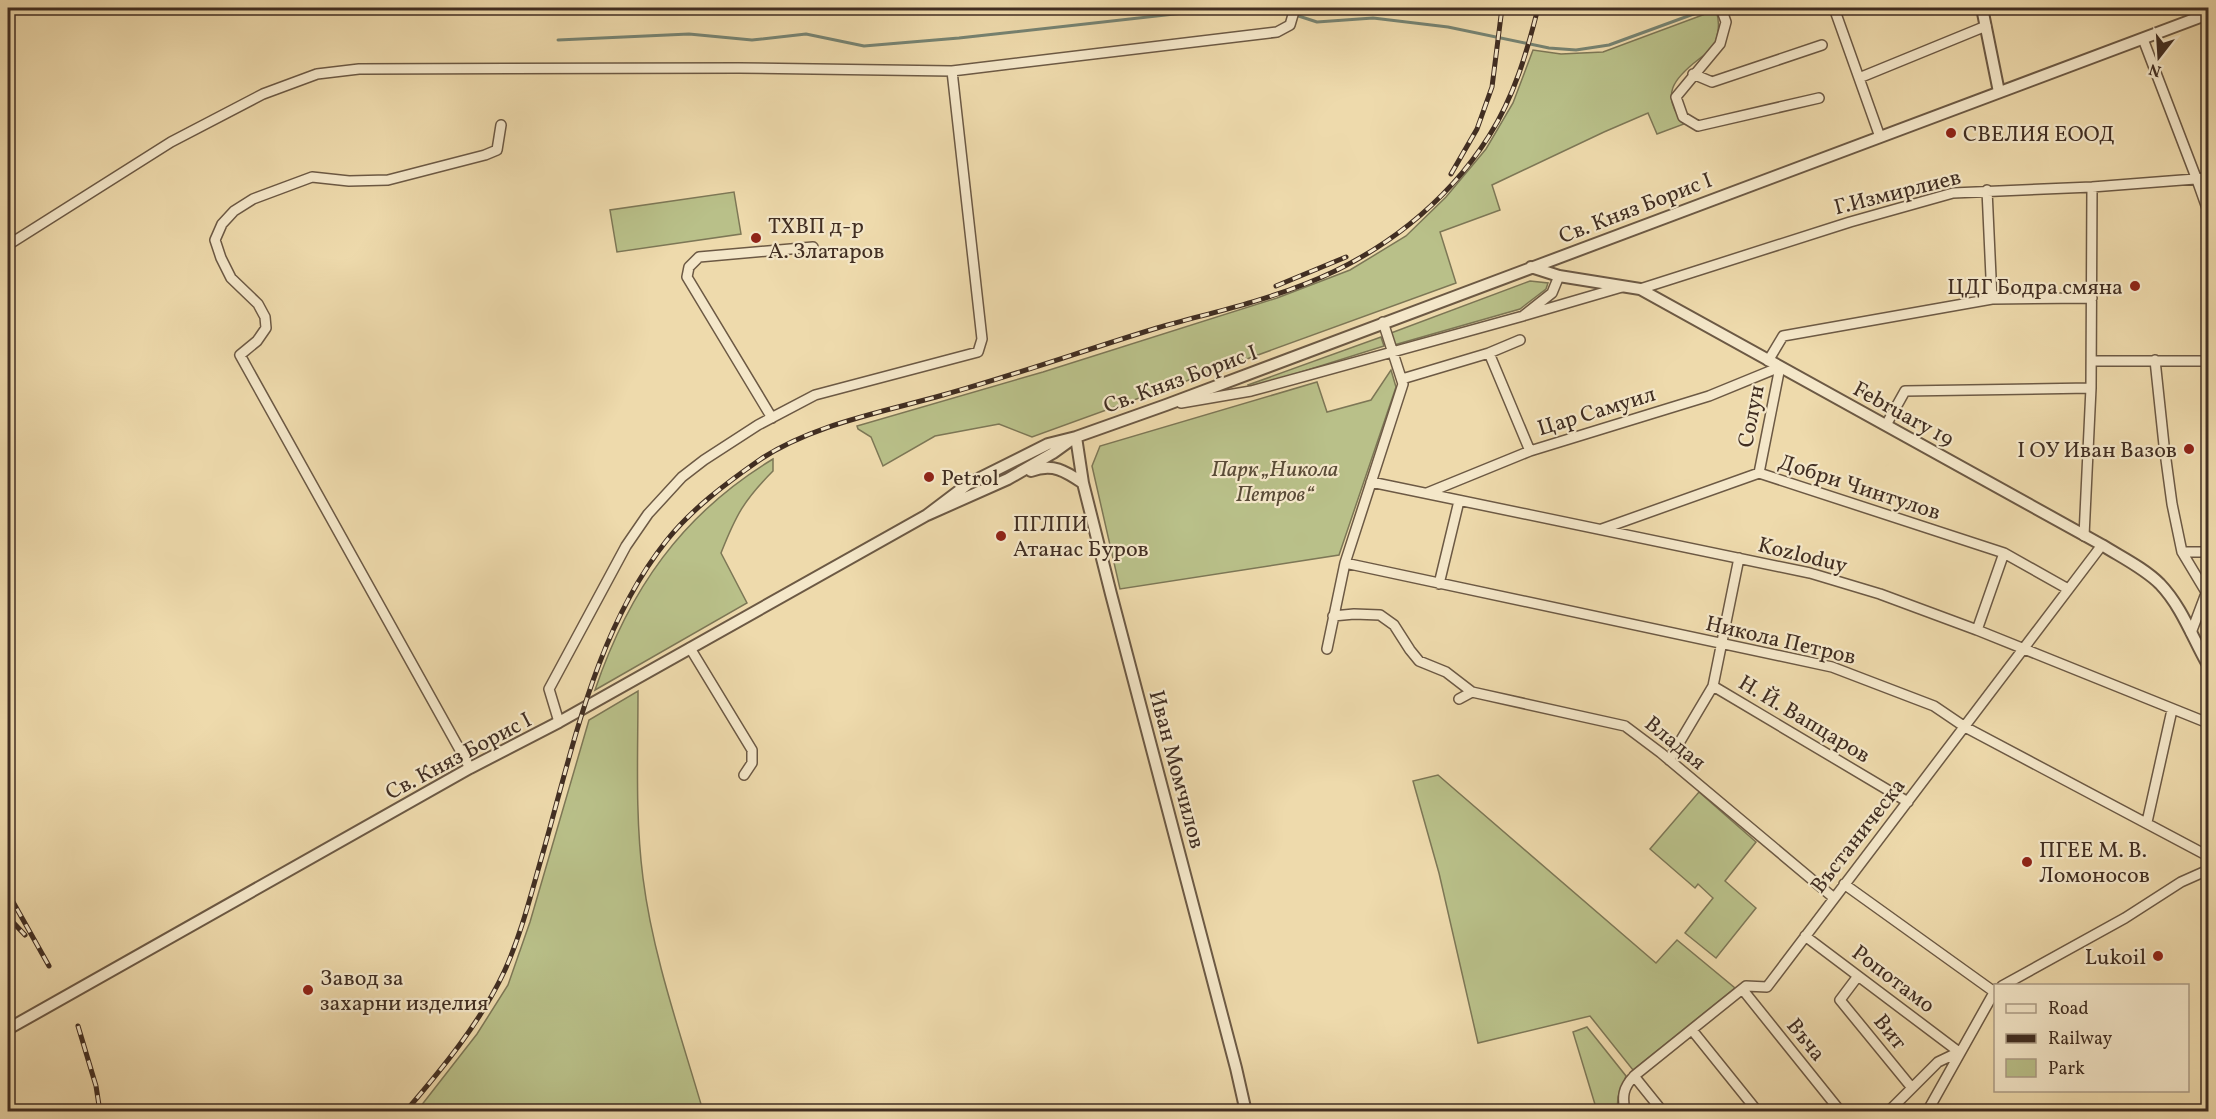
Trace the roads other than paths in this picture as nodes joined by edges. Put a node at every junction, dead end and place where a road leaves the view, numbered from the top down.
1 (1294, 8) edge
2 (1721, 8) edge
3 (1834, 8) edge
4 (1982, 8) edge
5 (2208, 14) edge
6 (1986, 26) junction
7 (2143, 39) junction
8 (1822, 45) dead end
9 (952, 71) junction
10 (1693, 74) junction
11 (1859, 78) junction
12 (1999, 92) junction
13 (1819, 98) dead end
14 (501, 125) dead end
15 (1880, 137) junction
16 (2208, 178) edge
17 (2197, 180) junction
18 (2092, 187) junction
19 (1987, 190) junction
20 (2208, 230) edge
21 (8, 245) edge
22 (813, 247) dead end
23 (1531, 267) junction
24 (1559, 276) junction
25 (1622, 287) junction
26 (1640, 289) junction
27 (1992, 298) junction
28 (2092, 298) junction
29 (1523, 316) junction
30 (1383, 322) junction
31 (1520, 340) dead end
32 (1392, 353) junction
33 (1489, 353) junction
34 (2155, 360) junction
35 (1768, 361) junction
36 (2092, 361) junction
37 (2208, 361) edge
38 (1780, 367) junction
39 (1402, 380) junction
40 (2091, 388) junction
41 (1166, 405) junction
42 (772, 418) junction
43 (1886, 425) junction
44 (1076, 436) junction
45 (1530, 451) junction
46 (1759, 473) junction
47 (1008, 479) junction
48 (1371, 482) junction
49 (1083, 483) junction
50 (1425, 493) junction
51 (1460, 501) junction
52 (927, 514) junction
53 (1602, 529) junction
54 (2084, 536) junction
55 (2102, 545) junction
56 (2182, 552) junction
57 (2208, 552) edge
58 (2004, 553) junction
59 (1739, 558) junction
60 (1345, 563) junction
61 (1439, 584) junction
62 (2068, 589) junction
63 (2207, 589) edge
64 (1333, 616) junction
65 (1977, 630) junction
66 (2191, 633) junction
67 (1722, 644) junction
68 (690, 648) junction
69 (2024, 648) junction
70 (1327, 649) dead end
71 (2208, 665) edge
72 (1713, 686) junction
73 (1472, 692) junction
74 (1459, 699) dead end
75 (2172, 710) junction
76 (559, 722) junction
77 (2208, 723) edge
78 (1965, 727) junction
79 (1669, 760) junction
80 (471, 768) junction
81 (744, 775) dead end
82 (1908, 802) junction
83 (2147, 822) junction
84 (2208, 856) edge
85 (2208, 870) edge
86 (1844, 884) junction
87 (1834, 898) junction
88 (1805, 936) junction
89 (1858, 976) junction
90 (2004, 984) edge
91 (1994, 986) edge
92 (1743, 990) junction
93 (1994, 993) edge
94 (8, 1029) edge
95 (1692, 1030) junction
96 (1959, 1052) junction
97 (1634, 1076) junction
98 (1912, 1088) junction
99 (1246, 1112) edge
100 (1625, 1112) edge
101 (1663, 1112) edge
102 (1758, 1112) edge
103 (1840, 1112) edge
104 (1888, 1112) edge
105 (1927, 1112) edge

1 - 9 street
2 - 10 street
3 - 11 street
4 - 6 street
5 - 7 street, Св. Княз Борис I
6 - 11 street
6 - 12 street
7 - 12 street, Св. Княз Борис I
7 - 17 street
8 - 10 street
9 - 21 street
9 - 42 street
10 - 13 street
11 - 15 street
12 - 15 street, Св. Княз Борис I
14 - 80 street
15 - 23 street, Св. Княз Борис I
16 - 17 street, Г.Измирлиев
17 - 18 street, Г.Измирлиев
17 - 20 street
18 - 19 street, Г.Измирлиев
18 - 28 street
19 - 26 street, Г.Измирлиев
19 - 27 street
22 - 42 street
23 - 24 street, February 19
23 - 30 street, Св. Княз Борис I
24 - 25 street, February 19
24 - 29 street
25 - 26 street, February 19
25 - 29 street
26 - 35 street, February 19
27 - 28 street
27 - 35 street
28 - 36 street
29 - 32 street
30 - 32 street
30 - 41 street, Св. Княз Борис I
31 - 33 street
32 - 39 street
32 - 41 street
33 - 39 street
33 - 45 street
34 - 36 street
34 - 37 street
34 - 56 street
35 - 38 street, February 19
36 - 40 street
38 - 43 street, February 19
38 - 45 street, Цар Самуил
38 - 46 street, Солун
39 - 48 street
40 - 43 street
40 - 54 street
41 - 44 street, Св. Княз Борис I
42 - 76 street
43 - 54 street, February 19
44 - 47 street, Св. Княз Борис I
44 - 49 street, Иван Момчилов
44 - 52 street, Св. Княз Борис I
45 - 50 street, Цар Самуил
46 - 53 street, Добри Чинтулов
46 - 58 street, Добри Чинтулов
47 - 49 street
47 - 52 street, Св. Княз Борис I
48 - 50 street, Kozloduy
48 - 60 street
49 - 99 street, Иван Момчилов
50 - 51 street, Kozloduy
51 - 53 street, Kozloduy
51 - 61 street
52 - 68 street, Св. Княз Борис I
53 - 59 street, Kozloduy
54 - 55 street, February 19
55 - 62 street, Въстаническа
55 - 66 street, February 19
56 - 57 street
56 - 63 street
58 - 62 street, Добри Чинтулов
58 - 65 street
59 - 65 street, Kozloduy
59 - 67 street
60 - 61 street, Никола Петров
60 - 64 street
61 - 67 street, Никола Петров
62 - 69 street, Въстаническа
63 - 66 street
64 - 70 street
64 - 73 street
65 - 69 street, Kozloduy
66 - 71 street, February 19
67 - 72 street
67 - 78 street, Никола Петров
68 - 76 street, Св. Княз Борис I
68 - 81 street
69 - 75 street, Kozloduy
69 - 78 street, Въстаническа
72 - 79 street
72 - 82 street, Н. Й. Вапцаров
73 - 74 street
73 - 79 street, Владая
75 - 77 street, Kozloduy
75 - 83 street
76 - 80 street, Св. Княз Борис I
78 - 82 street, Въстаническа
78 - 83 street, Никола Петров
79 - 87 street, Владая
80 - 94 street, Св. Княз Борис I
82 - 86 street, Въстаническа
83 - 84 street, Никола Петров
85 - 90 street
86 - 87 street, Въстаническа
86 - 91 street
87 - 88 street, Въстаническа
88 - 89 street, Ропотамо
88 - 92 street, Въстаническа
89 - 96 street, Ропотамо
89 - 98 street, Вит
92 - 95 street, Въстаническа
92 - 103 street, Въча
93 - 96 street
95 - 97 street, Въстаническа
95 - 102 street
96 - 98 street
96 - 105 street
97 - 100 street, Въстаническа
97 - 101 street
98 - 104 street

